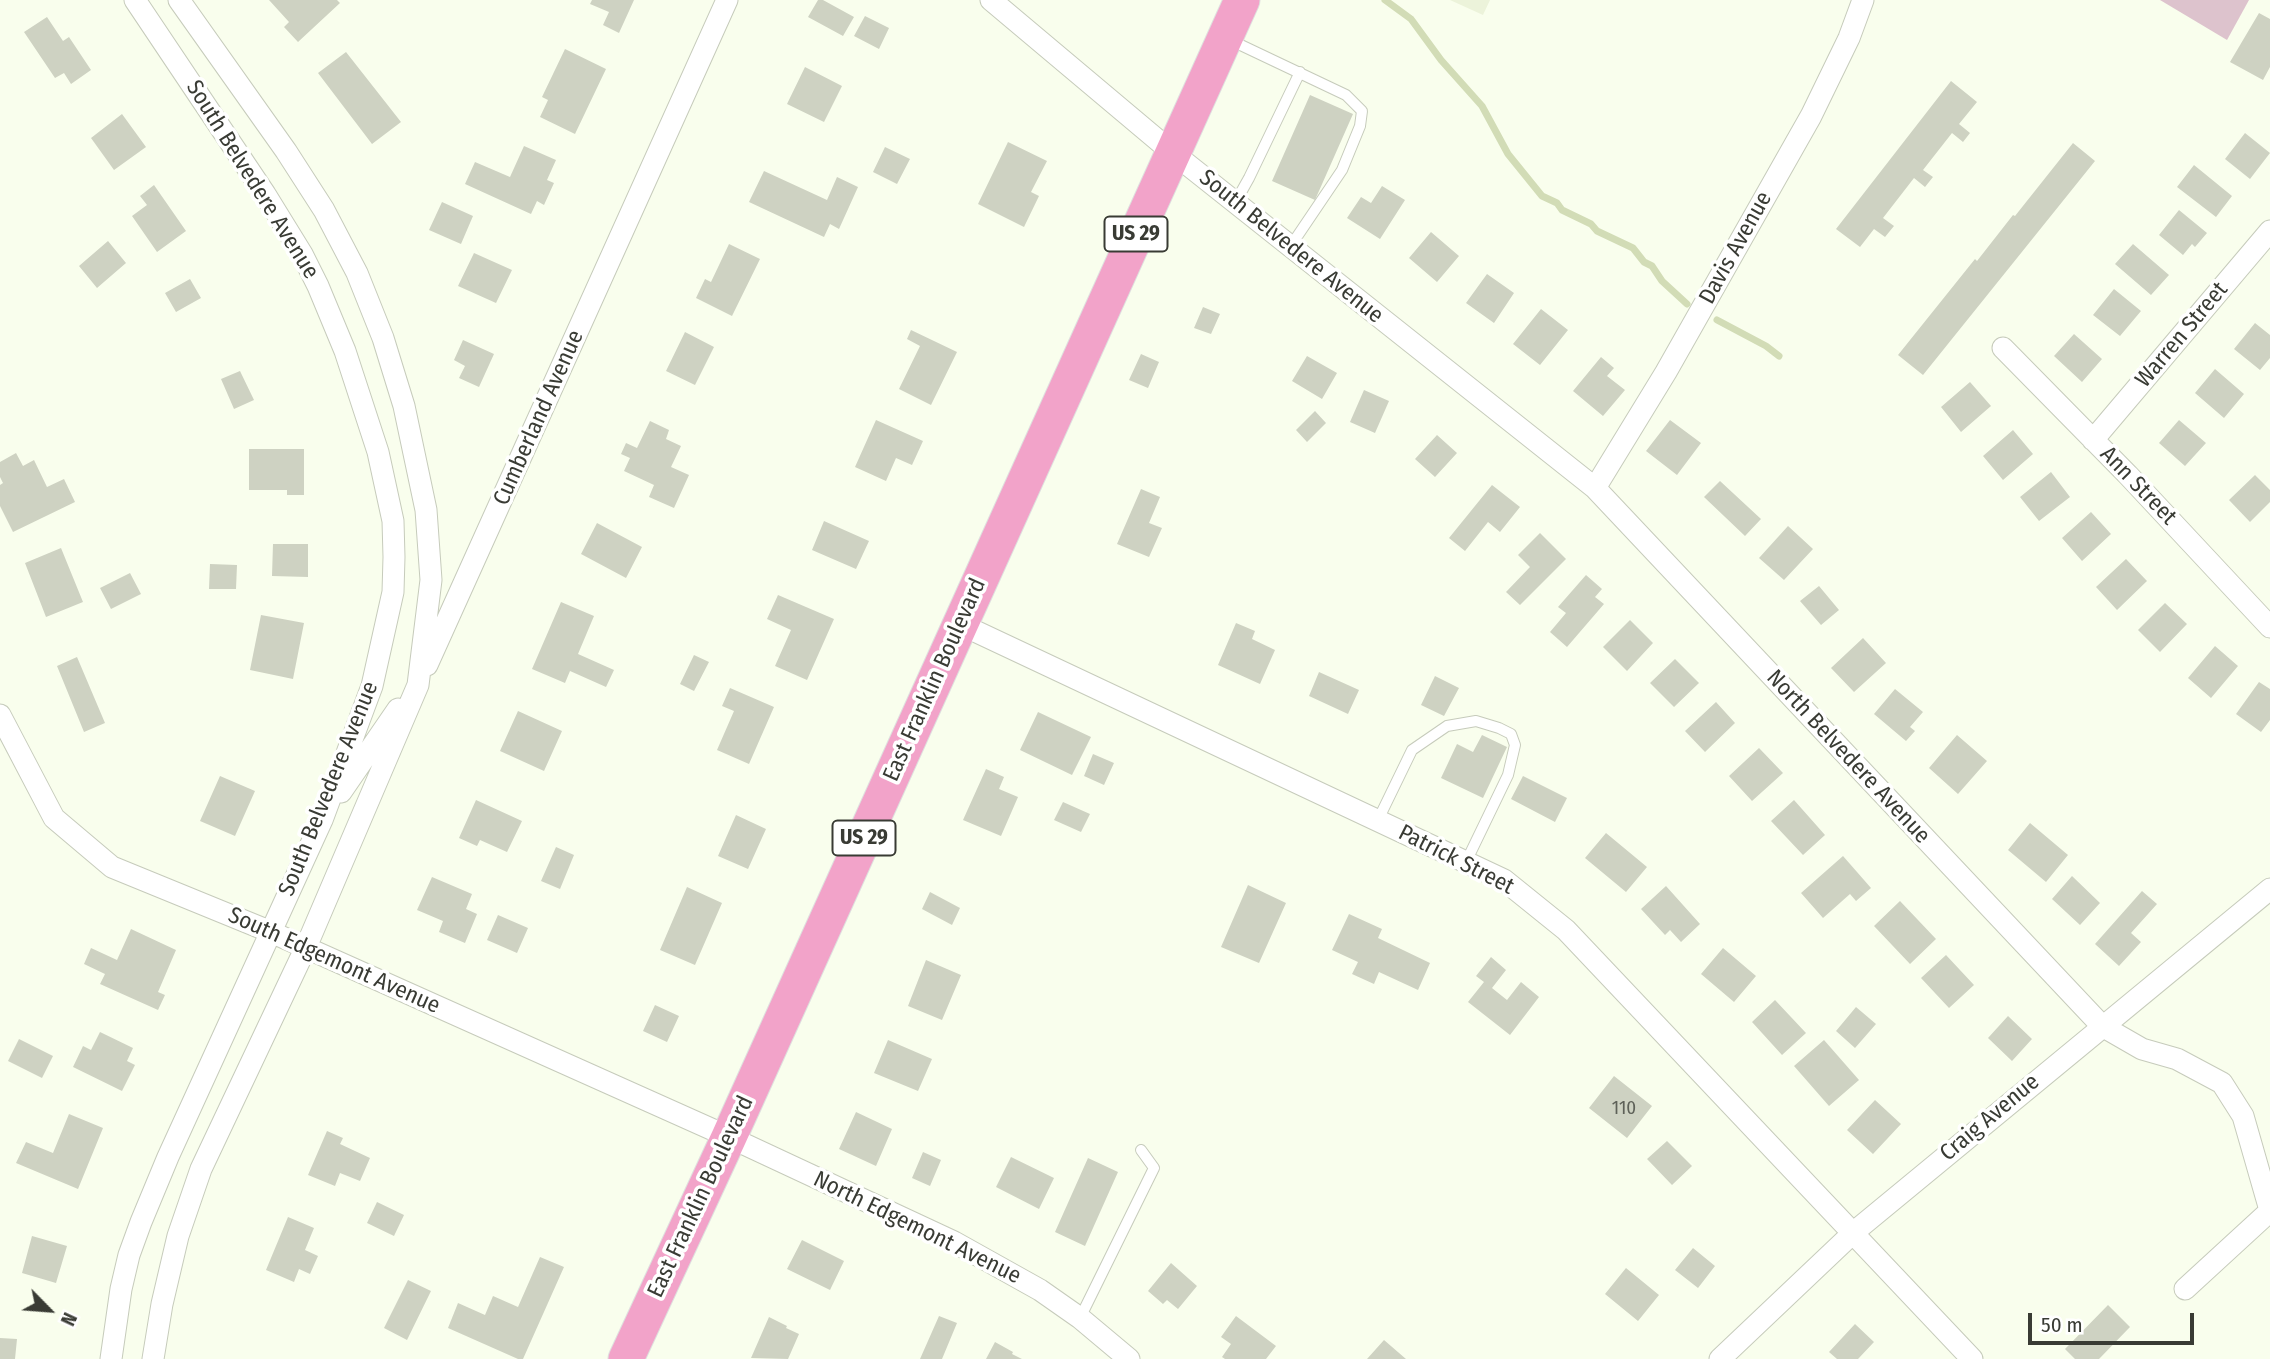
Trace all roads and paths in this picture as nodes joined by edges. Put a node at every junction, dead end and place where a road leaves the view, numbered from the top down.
1 (135, 0) edge
2 (179, 0) edge
3 (727, 0) edge
4 (991, 0) edge
5 (1241, 0) edge
6 (1863, 0) edge
7 (1225, 37) junction
8 (1300, 72) junction
9 (1173, 153) junction
10 (1234, 203) junction
11 (2270, 231) edge
12 (1290, 247) junction
13 (2003, 348) dead end
14 (2094, 440) junction
15 (1595, 488) junction
16 (960, 624) junction
17 (2270, 627) edge
18 (418, 685) junction
19 (0, 715) edge
20 (322, 820) junction
21 (1378, 820) junction
22 (1466, 862) junction
23 (2270, 889) edge
24 (271, 932) junction
25 (306, 947) junction
26 (2102, 1026) junction
27 (729, 1137) junction
28 (2260, 1141) edge
29 (1141, 1150) dead end
30 (2270, 1211) edge
31 (1854, 1232) junction
32 (2185, 1289) dead end
33 (1080, 1318) junction
34 (111, 1359) edge
35 (153, 1359) edge
36 (626, 1359) edge
37 (1129, 1359) edge
38 (1720, 1359) edge
39 (1972, 1359) edge

1 - 20 street, South Belvedere Avenue
2 - 18 street, South Belvedere Avenue
3 - 18 street, Cumberland Avenue
4 - 9 street, South Belvedere Avenue
5 - 7 main road, East Franklin Boulevard / US 29
6 - 15 street, Davis Avenue
7 - 8 lane
7 - 9 main road, East Franklin Boulevard / US 29
8 - 10 lane
8 - 12 lane
9 - 10 street, South Belvedere Avenue
9 - 16 main road, East Franklin Boulevard / US 29
10 - 12 street, South Belvedere Avenue
11 - 14 street, Warren Street
12 - 15 street, South Belvedere Avenue
13 - 14 street, Ann Street
14 - 17 street, Ann Street
15 - 26 street, North Belvedere Avenue
16 - 21 street, Patrick Street
16 - 27 main road, East Franklin Boulevard / US 29
18 - 20 street, Cumberland Avenue
18 - 25 street, South Belvedere Avenue
19 - 24 street, South Edgemont Avenue
20 - 24 street, South Belvedere Avenue
21 - 22 street, Patrick Street
21 - 22 lane
22 - 31 street, Patrick Street
23 - 26 street, Craig Avenue
24 - 25 street, South Edgemont Avenue
24 - 34 street, South Belvedere Avenue
25 - 27 street, South Edgemont Avenue
25 - 35 street, South Belvedere Avenue
26 - 28 street, North Belvedere Avenue
26 - 31 street, Craig Avenue
27 - 33 street, North Edgemont Avenue
27 - 36 main road, East Franklin Boulevard / US 29
28 - 30 street, North Belvedere Avenue
29 - 33 lane
30 - 32 street
31 - 38 street, Craig Avenue
31 - 39 street, Patrick Street
33 - 37 street, North Edgemont Avenue

